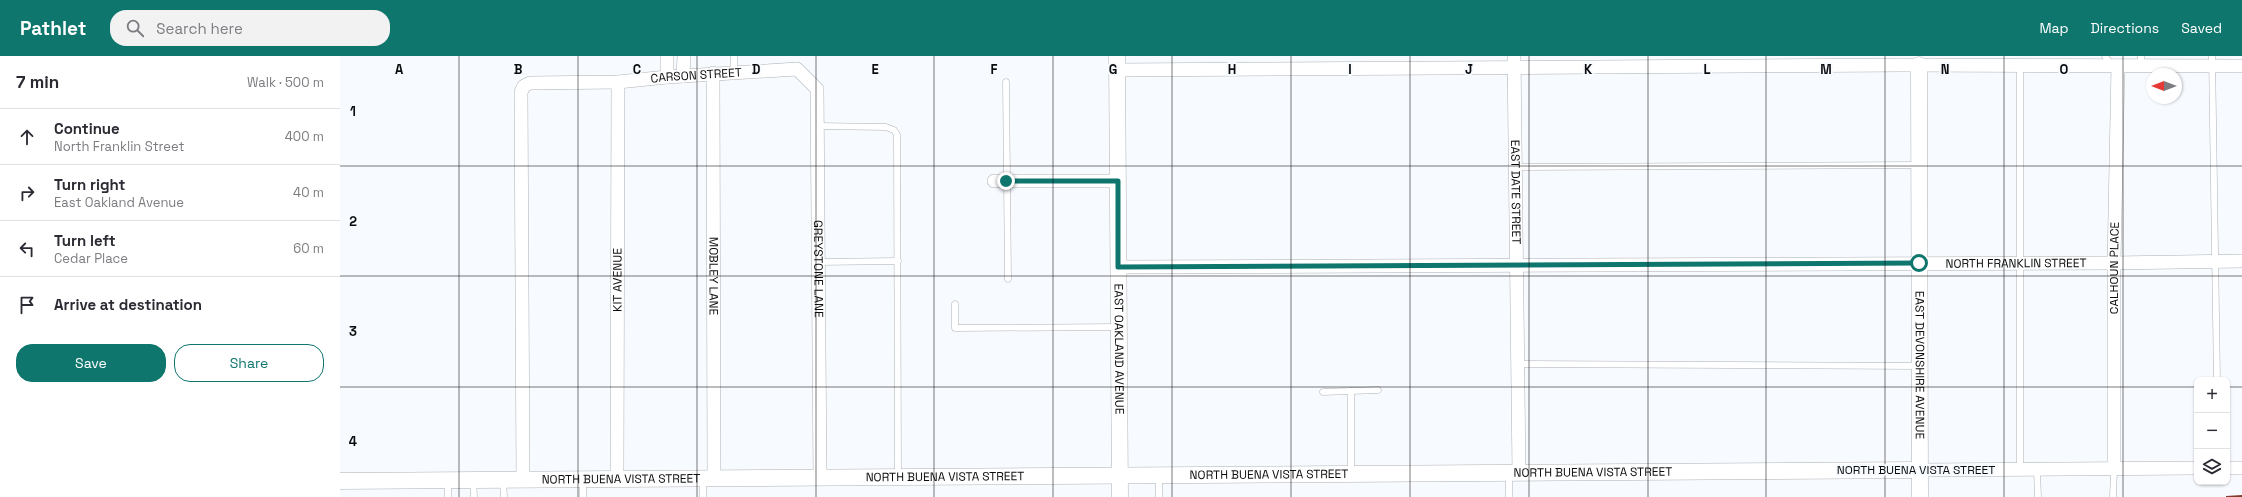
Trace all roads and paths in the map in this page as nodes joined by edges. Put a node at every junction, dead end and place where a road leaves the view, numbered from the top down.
1 (667, 56) edge
2 (684, 56) edge
3 (734, 56) edge
4 (1903, 60) edge
5 (2141, 61) edge
6 (2212, 61) edge
7 (1514, 62) edge
8 (1117, 63) edge
9 (2111, 63) edge
10 (1919, 66) junction
11 (2020, 66) junction
12 (2242, 66) edge
13 (797, 69) joint
14 (734, 72) junction
15 (713, 73) junction
16 (683, 76) junction
17 (668, 77) junction
18 (618, 82) junction
19 (1006, 82) dead end
20 (817, 126) junction
21 (1919, 165) junction
22 (1516, 167) junction
23 (1000, 181) junction
24 (1118, 181) junction
25 (898, 261) junction
26 (2215, 261) junction
27 (2242, 261) edge
28 (818, 262) junction
29 (1919, 263) junction
30 (2019, 263) junction
31 (2114, 263) junction
32 (1518, 266) junction
33 (1118, 267) junction
34 (1008, 279) dead end
35 (954, 304) dead end
36 (1119, 327) junction
37 (1518, 364) junction
38 (1920, 366) junction
39 (2217, 377) edge
40 (1378, 390) dead end
41 (1351, 391) junction
42 (1323, 392) dead end
43 (2194, 468) edge
44 (2230, 468) edge
45 (2242, 468) edge
46 (2114, 469) junction
47 (1920, 470) junction
48 (2020, 470) junction
49 (2037, 470) junction
50 (1514, 473) junction
51 (1351, 474) junction
52 (1120, 475) junction
53 (1159, 475) junction
54 (898, 476) junction
55 (820, 477) junction
56 (617, 478) junction
57 (708, 478) junction
58 (503, 479) junction
59 (523, 479) junction
60 (583, 479) junction
61 (448, 480) junction
62 (473, 480) junction
63 (340, 481) edge
64 (448, 497) edge
65 (474, 497) edge
66 (504, 497) edge
67 (583, 497) edge
68 (703, 497) edge
69 (1120, 497) edge
70 (1159, 497) edge
71 (1509, 497) edge
72 (1920, 497) edge
73 (2038, 497) edge
74 (2113, 497) edge

1 - 17 street
2 - 16 street
3 - 14 lane
4 - 7 street
4 - 10 street
5 - 6 street
5 - 9 street
6 - 12 street
6 - 26 lane
7 - 8 street
7 - 22 street, EAST DATE STREET
8 - 24 street, EAST OAKLAND AVENUE
9 - 11 street
9 - 31 street, CALHOUN PLACE
10 - 11 street
10 - 21 street, EAST DEVONSHIRE AVENUE
11 - 30 lane
13 - 14 street, CARSON STREET
13 - 20 street, GREYSTONE LANE
14 - 15 street, CARSON STREET
15 - 16 street, CARSON STREET
15 - 57 street, MOBLEY LANE
16 - 17 street, CARSON STREET
17 - 18 street, CARSON STREET
18 - 56 street, KIT AVENUE
18 - 59 street, CARSON STREET
19 - 23 lane
20 - 25 lane
20 - 28 street, GREYSTONE LANE
21 - 22 lane
21 - 29 street, EAST DEVONSHIRE AVENUE
22 - 32 street, EAST DATE STREET
23 - 24 street
23 - 34 lane
24 - 33 street, EAST OAKLAND AVENUE
25 - 28 lane
25 - 54 lane
26 - 27 street, NORTH FRANKLIN STREET
26 - 31 street, NORTH FRANKLIN STREET
26 - 39 lane
28 - 55 street, GREYSTONE LANE
29 - 30 street, NORTH FRANKLIN STREET
29 - 32 street, NORTH FRANKLIN STREET
29 - 38 street, EAST DEVONSHIRE AVENUE
30 - 31 street, NORTH FRANKLIN STREET
30 - 48 lane
31 - 46 street, CALHOUN PLACE
32 - 33 street, NORTH FRANKLIN STREET
32 - 37 street, EAST DATE STREET
33 - 36 street, EAST OAKLAND AVENUE
35 - 36 lane
36 - 52 street, EAST OAKLAND AVENUE
37 - 38 lane
37 - 50 street, EAST DATE STREET
38 - 47 street, EAST DEVONSHIRE AVENUE
40 - 41 lane
41 - 42 lane
41 - 51 lane
43 - 46 street, NORTH BUENA VISTA STREET
44 - 45 street
46 - 49 street, NORTH BUENA VISTA STREET
46 - 74 lane
47 - 48 street, NORTH BUENA VISTA STREET
47 - 50 street, NORTH BUENA VISTA STREET
47 - 72 street, EAST DEVONSHIRE AVENUE
48 - 49 street, NORTH BUENA VISTA STREET
49 - 73 lane
50 - 51 street, NORTH BUENA VISTA STREET
50 - 71 lane
51 - 53 street, NORTH BUENA VISTA STREET
52 - 53 street, NORTH BUENA VISTA STREET
52 - 54 street, NORTH BUENA VISTA STREET
52 - 69 street, EAST OAKLAND AVENUE
53 - 70 lane
54 - 55 street, NORTH BUENA VISTA STREET
55 - 57 street, NORTH BUENA VISTA STREET
56 - 57 street, NORTH BUENA VISTA STREET
56 - 60 street, NORTH BUENA VISTA STREET
57 - 68 lane
58 - 59 street, NORTH BUENA VISTA STREET
58 - 62 street, NORTH BUENA VISTA STREET
58 - 66 lane
59 - 60 street, NORTH BUENA VISTA STREET
60 - 67 lane
61 - 62 street, NORTH BUENA VISTA STREET
61 - 63 street, NORTH BUENA VISTA STREET
61 - 64 lane
62 - 65 lane

